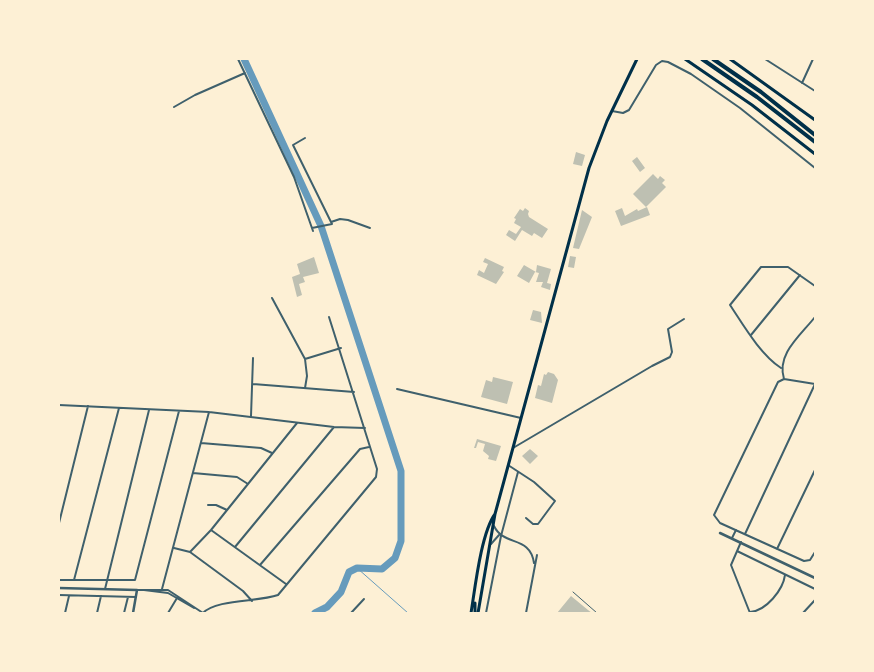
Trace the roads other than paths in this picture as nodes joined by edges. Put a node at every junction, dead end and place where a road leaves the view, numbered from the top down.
1 (238, 59) edge
2 (637, 59) edge
3 (685, 59) edge
4 (702, 59) edge
5 (713, 59) edge
6 (730, 59) edge
7 (764, 59) edge
8 (773, 59) edge
9 (813, 59) edge
10 (771, 63) junction
11 (245, 74) junction
12 (802, 83) junction
13 (815, 91) edge
14 (174, 107) dead end
15 (612, 111) junction
16 (815, 120) edge
17 (815, 135) edge
18 (305, 138) dead end
19 (815, 142) edge
20 (815, 154) edge
21 (815, 168) edge
22 (331, 222) junction
23 (370, 228) dead end
24 (800, 275) junction
25 (815, 286) edge
26 (272, 298) dead end
27 (329, 317) dead end
28 (815, 317) edge
29 (684, 319) dead end
30 (751, 335) junction
31 (341, 348) junction
32 (252, 358) dead end
33 (305, 358) junction
34 (782, 368) junction
35 (784, 378) junction
36 (253, 384) junction
37 (815, 384) edge
38 (305, 388) junction
39 (397, 389) dead end
40 (354, 392) junction
41 (59, 405) edge
42 (88, 406) junction
43 (119, 408) junction
44 (149, 410) junction
45 (179, 411) junction
46 (210, 412) junction
47 (251, 416) junction
48 (521, 418) junction
49 (297, 423) junction
50 (334, 427) junction
51 (365, 428) junction
52 (201, 443) junction
53 (370, 447) junction
54 (513, 448) junction
55 (273, 454) junction
56 (508, 465) junction
57 (815, 470) edge
58 (518, 472) junction
59 (193, 473) junction
60 (248, 484) junction
61 (208, 505) dead end
62 (227, 510) junction
63 (495, 514) junction
64 (526, 518) dead end
65 (59, 522) edge
66 (494, 526) junction
67 (211, 530) junction
68 (736, 530) junction
69 (720, 532) dead end
70 (745, 534) junction
71 (500, 536) junction
72 (732, 538) junction
73 (741, 542) junction
74 (490, 546) junction
75 (235, 547) junction
76 (174, 548) junction
77 (777, 549) junction
78 (737, 551) junction
79 (190, 552) junction
80 (815, 552) edge
81 (537, 555) dead end
82 (534, 563) junction
83 (260, 566) junction
84 (785, 575) junction
85 (815, 578) edge
86 (59, 580) edge
87 (74, 580) junction
88 (107, 581) junction
89 (287, 585) junction
90 (59, 588) edge
91 (106, 589) junction
92 (162, 589) junction
93 (815, 589) edge
94 (138, 590) junction
95 (143, 590) junction
96 (156, 592) junction
97 (573, 592) dead end
98 (179, 595) junction
99 (59, 596) edge
100 (69, 596) junction
101 (101, 596) junction
102 (128, 597) junction
103 (137, 597) junction
104 (175, 598) junction
105 (364, 598) dead end
106 (475, 598) junction
107 (815, 600) edge
108 (252, 601) junction
109 (194, 608) junction
110 (65, 613) edge
111 (97, 613) edge
112 (124, 613) edge
113 (133, 613) edge
114 (168, 613) edge
115 (203, 613) edge
116 (351, 613) edge
117 (471, 613) edge
118 (476, 613) edge
119 (486, 613) edge
120 (526, 613) edge
121 (597, 613) edge
122 (750, 613) edge
123 (803, 613) edge

1 - 11 street
2 - 15 main road
3 - 20 main road
4 - 19 highway
5 - 17 highway
6 - 16 main road
7 - 10 street
8 - 10 street
9 - 12 street
10 - 12 street
11 - 14 street
11 - 22 street
12 - 13 street
15 - 21 street
15 - 48 main road
18 - 22 street
22 - 23 street
24 - 25 street
24 - 30 street
24 - 30 street
26 - 33 street
27 - 31 street
28 - 34 street
29 - 54 street
30 - 34 street
31 - 33 street
31 - 40 street
32 - 36 street
33 - 38 street
34 - 35 street
35 - 37 street
35 - 68 street
36 - 38 street
36 - 47 street
37 - 70 street
38 - 40 street
39 - 48 street
40 - 51 street
41 - 42 street
42 - 43 street
42 - 65 street
43 - 44 street
43 - 87 street
44 - 45 street
44 - 88 street
45 - 46 street
45 - 88 street
46 - 47 street
46 - 52 street
47 - 49 street
48 - 54 main road
49 - 50 street
49 - 55 street
50 - 51 street
50 - 75 street
51 - 53 street
52 - 55 street
52 - 59 street
53 - 83 street
53 - 89 street
54 - 56 main road
55 - 60 street
56 - 58 street
56 - 63 main road
57 - 77 street
58 - 64 street
58 - 71 street
59 - 60 street
59 - 76 street
60 - 62 street
61 - 62 street
62 - 67 street
63 - 66 main road
63 - 106 main road
66 - 71 street
66 - 74 main road
67 - 75 street
67 - 79 street
68 - 70 street
68 - 72 street
69 - 72 street
70 - 77 street
71 - 74 street
71 - 82 street
71 - 119 street
72 - 73 street
73 - 78 street
73 - 85 street
74 - 118 main road
75 - 83 street
76 - 79 street
76 - 92 street
77 - 80 street
78 - 84 street
78 - 122 street
79 - 108 street
81 - 82 street
82 - 120 street
83 - 89 street
84 - 93 street
84 - 122 street
86 - 87 street
87 - 88 street
88 - 91 street
89 - 108 street
90 - 91 street
91 - 94 street
92 - 95 street
92 - 96 street
92 - 98 street
92 - 104 street
94 - 95 street
94 - 103 street
95 - 96 street
96 - 104 street
97 - 121 lane
98 - 104 street
98 - 109 street
99 - 100 street
100 - 101 street
100 - 110 street
101 - 102 street
101 - 111 street
102 - 103 street
102 - 112 street
103 - 113 street
104 - 109 street
104 - 114 street
105 - 116 street
106 - 117 main road
106 - 118 main road
107 - 123 street
108 - 115 street
109 - 115 street

